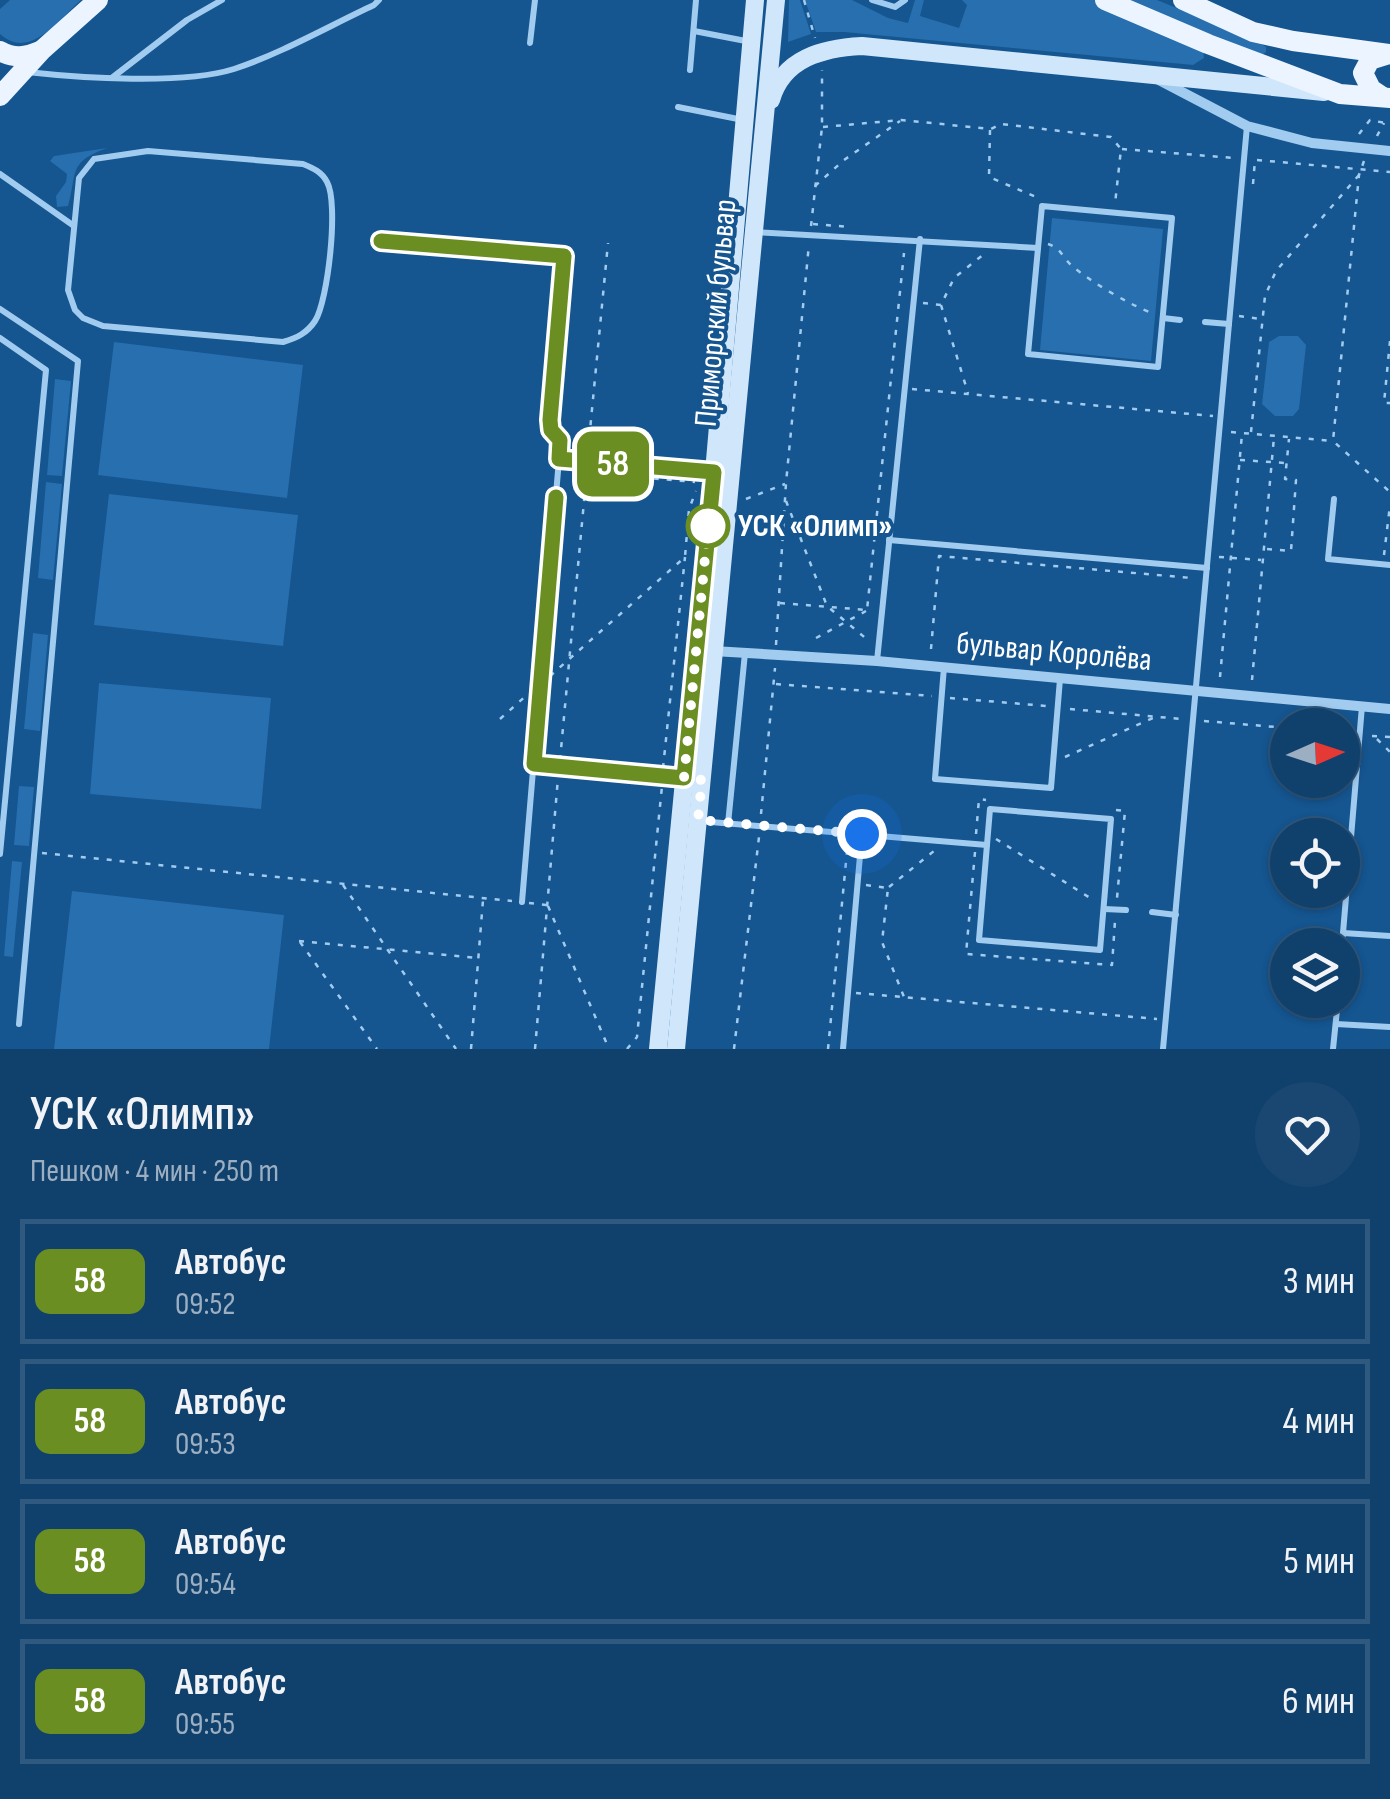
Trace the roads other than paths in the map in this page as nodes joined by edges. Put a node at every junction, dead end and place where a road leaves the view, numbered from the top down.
1 (98, 0) edge
2 (222, 0) edge
3 (379, 0) edge
4 (535, 0) edge
5 (696, 0) edge
6 (755, 0) edge
7 (776, 0) edge
8 (872, 0) edge
9 (905, 0) edge
10 (1106, 0) edge
11 (1182, 0) edge
12 (694, 31) junction
13 (1253, 32) junction
14 (751, 42) junction
15 (530, 43) dead end
16 (42, 50) junction
17 (0, 51) edge
18 (1389, 54) edge
19 (1256, 61) junction
20 (690, 70) dead end
21 (21, 71) junction
22 (1150, 74) junction
23 (112, 78) junction
24 (1218, 80) junction
25 (1340, 94) junction
26 (0, 96) edge
27 (1387, 98) edge
28 (678, 107) dead end
29 (1214, 110) junction
30 (744, 120) junction
31 (764, 124) junction
32 (1246, 126) junction
33 (1390, 150) edge
34 (0, 174) edge
35 (74, 226) junction
36 (754, 232) junction
37 (920, 239) junction
38 (381, 241) dead end
39 (1038, 245) junction
40 (0, 309) edge
41 (1163, 316) junction
42 (1180, 320) dead end
43 (1205, 322) dead end
44 (1229, 324) junction
45 (0, 338) edge
46 (559, 459) junction
47 (714, 472) junction
48 (1334, 499) dead end
49 (889, 540) junction
50 (1390, 565) edge
51 (1207, 568) junction
52 (714, 651) junction
53 (745, 653) junction
54 (876, 661) junction
55 (944, 667) junction
56 (1060, 678) junction
57 (1196, 691) junction
58 (1362, 706) junction
59 (1390, 709) edge
60 (1360, 732) edge
61 (534, 764) junction
62 (693, 779) junction
63 (1355, 798) edge
64 (698, 820) junction
65 (728, 824) junction
66 (862, 834) junction
67 (987, 841) junction
68 (0, 854) edge
69 (522, 902) road end
70 (1104, 905) junction
71 (1126, 910) dead end
72 (1152, 912) dead end
73 (1176, 915) junction
74 (1343, 928) edge
75 (1360, 934) edge
76 (1390, 936) edge
77 (1336, 1018) edge
78 (19, 1024) dead end
79 (1336, 1024) junction
80 (1390, 1027) edge
81 (658, 1042) edge
82 (646, 1049) edge
83 (676, 1049) edge
84 (843, 1049) edge
85 (1163, 1049) edge
86 (1333, 1049) edge

1 - 16 main road
2 - 23 lane
3 - 23 lane
4 - 15 lane
5 - 12 lane
6 - 14 main road
7 - 31 main road, Приморский бульвар
8 - 9 lane
10 - 19 main road
11 - 13 main road
12 - 14 lane
12 - 20 lane
13 - 18 main road
13 - 19 main road
14 - 30 main road
16 - 17 main road
16 - 21 main road
18 - 27 main road
19 - 25 main road
21 - 23 lane
21 - 26 main road
22 - 24 main road
22 - 29 street
22 - 31 main road
24 - 25 main road
24 - 29 street
25 - 27 main road
28 - 30 lane
29 - 32 street
30 - 47 main road
31 - 36 main road, Приморский бульвар
32 - 33 street
32 - 44 lane
34 - 35 lane
35 - 35 lane
36 - 37 lane
36 - 52 main road, Приморский бульвар
37 - 39 lane
37 - 49 lane
38 - 46 lane
39 - 41 lane
39 - 41 lane
40 - 78 lane
41 - 42 lane
43 - 44 lane
44 - 51 lane
45 - 68 lane
46 - 47 lane
46 - 61 lane
47 - 62 main road
48 - 50 lane
49 - 51 lane
49 - 54 lane
51 - 57 lane
52 - 53 street, бульвар Королёва
52 - 62 main road, Приморский бульвар
53 - 54 street, бульвар Королёва
53 - 65 lane
54 - 55 street, бульвар Королёва
55 - 56 street, бульвар Королёва
55 - 56 lane
56 - 57 street, бульвар Королёва
57 - 58 street, бульвар Королёва
57 - 73 lane
58 - 59 street, бульвар Королёва
58 - 60 lane
61 - 62 lane
61 - 69 lane
62 - 64 main road, Приморский бульвар
62 - 81 main road
63 - 74 lane
64 - 65 lane
64 - 83 main road, Приморский бульвар
65 - 66 lane
66 - 67 lane
66 - 84 lane
67 - 70 lane
67 - 70 lane
70 - 71 lane
72 - 73 lane
73 - 85 lane
75 - 76 lane
77 - 79 lane
79 - 80 lane
79 - 86 lane
81 - 82 lane

